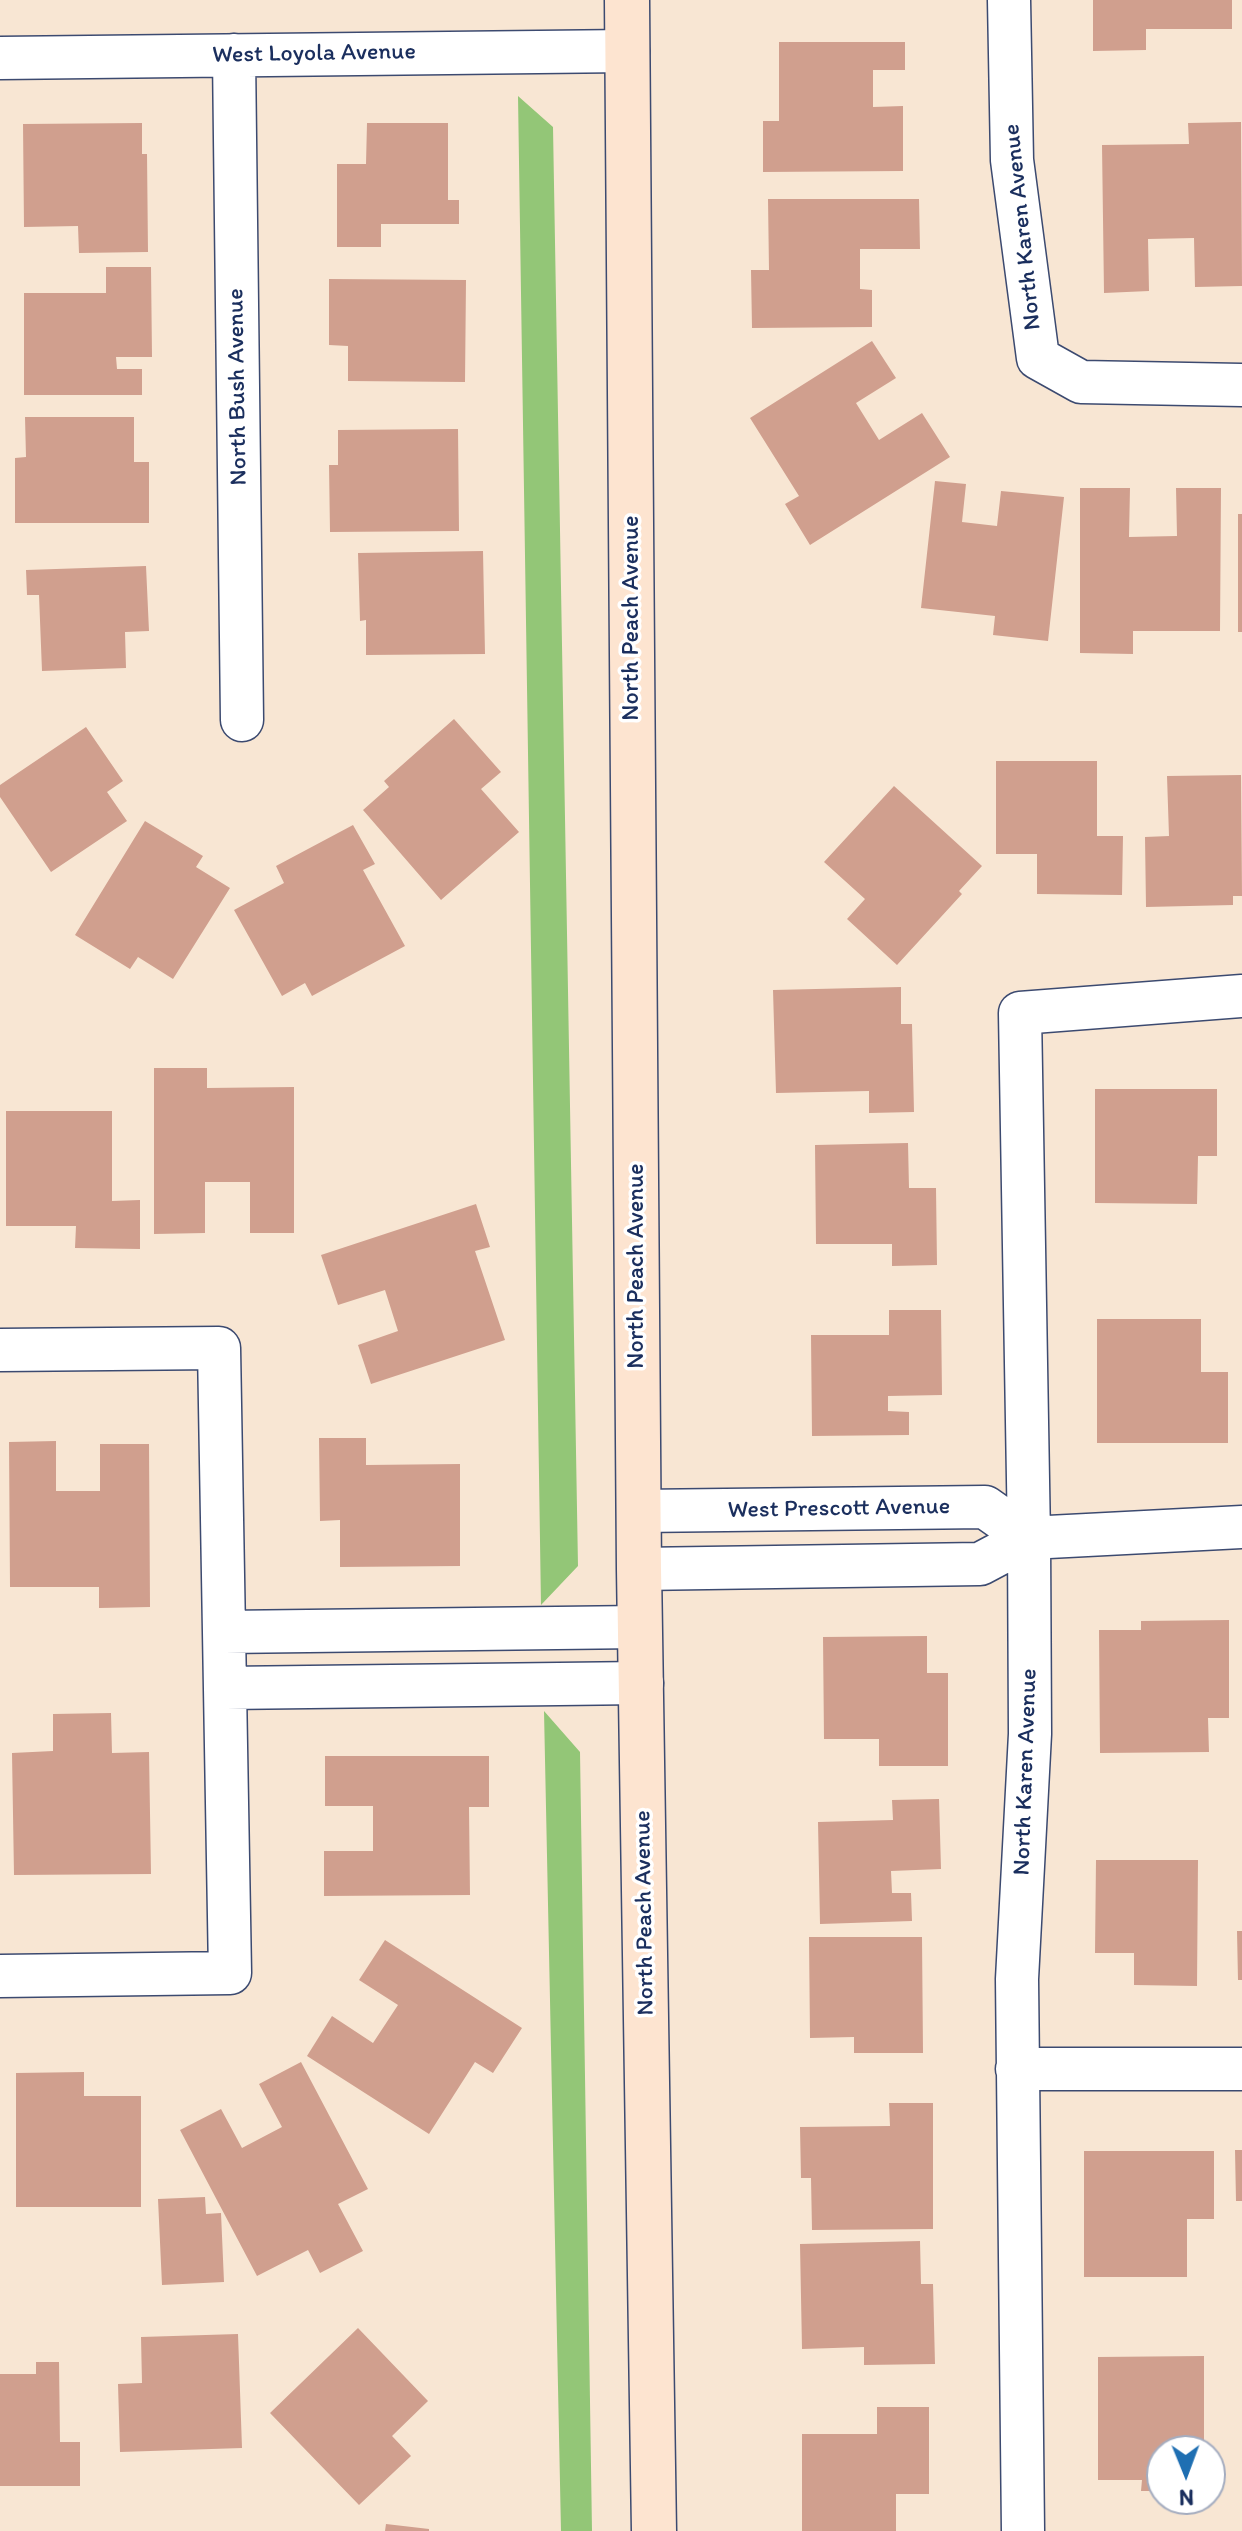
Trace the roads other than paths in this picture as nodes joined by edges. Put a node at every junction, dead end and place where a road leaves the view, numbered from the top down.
1 (627, 0) edge
2 (1009, 0) edge
3 (628, 51) junction
4 (234, 55) junction
5 (0, 58) edge
6 (1242, 385) edge
7 (242, 720) dead end
8 (1242, 996) edge
9 (0, 1350) edge
10 (639, 1511) junction
11 (1242, 1527) edge
12 (1029, 1538) junction
13 (639, 1569) junction
14 (640, 1627) junction
15 (225, 1632) junction
16 (642, 1683) junction
17 (226, 1688) junction
18 (0, 1976) edge
19 (1017, 2069) junction
20 (1242, 2069) edge
21 (654, 2531) edge
22 (1023, 2531) edge

1 - 3 street, North Peach Avenue
2 - 6 street, North Karen Avenue
3 - 4 street, West Loyola Avenue
3 - 10 street, North Peach Avenue
4 - 5 street, West Loyola Avenue
4 - 7 street, North Bush Avenue
8 - 12 street, North Karen Avenue
9 - 15 street
10 - 12 street, West Prescott Avenue
10 - 13 street, North Peach Avenue
11 - 12 street
12 - 13 street
12 - 19 street, North Karen Avenue
13 - 14 street, North Peach Avenue
14 - 15 street
14 - 16 street, North Peach Avenue
15 - 17 street
16 - 17 street
16 - 21 street, North Peach Avenue
17 - 18 street
19 - 20 street
19 - 22 street, North Karen Avenue

